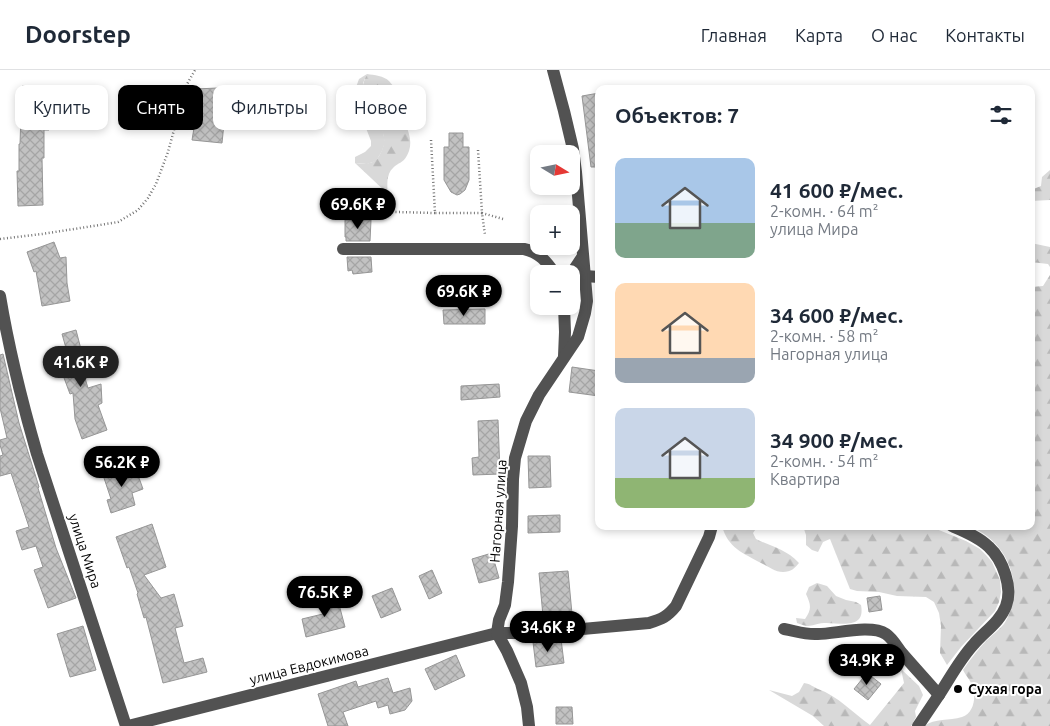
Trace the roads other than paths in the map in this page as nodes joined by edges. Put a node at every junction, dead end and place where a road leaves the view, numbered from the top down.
1 (553, 70) edge
2 (343, 249) dead end
3 (583, 256) junction
4 (549, 265) edge
5 (577, 265) edge
6 (585, 276) junction
7 (595, 277) edge
8 (0, 296) edge
9 (564, 315) edge
10 (564, 356) junction
11 (711, 530) edge
12 (960, 530) edge
13 (784, 629) dead end
14 (497, 633) junction
15 (939, 695) junction
16 (127, 726) edge
17 (529, 726) edge
18 (918, 726) edge

1 - 3 street, Нагорная улица
2 - 4 street
3 - 5 street
3 - 6 street, Нагорная улица
6 - 7 street
6 - 10 street, Нагорная улица
8 - 16 street, улица Мира
9 - 10 street
10 - 14 street, Нагорная улица
11 - 14 street, улица Евдокимова
12 - 15 street
13 - 15 street
14 - 16 street, улица Евдокимова
14 - 17 street
15 - 18 street

